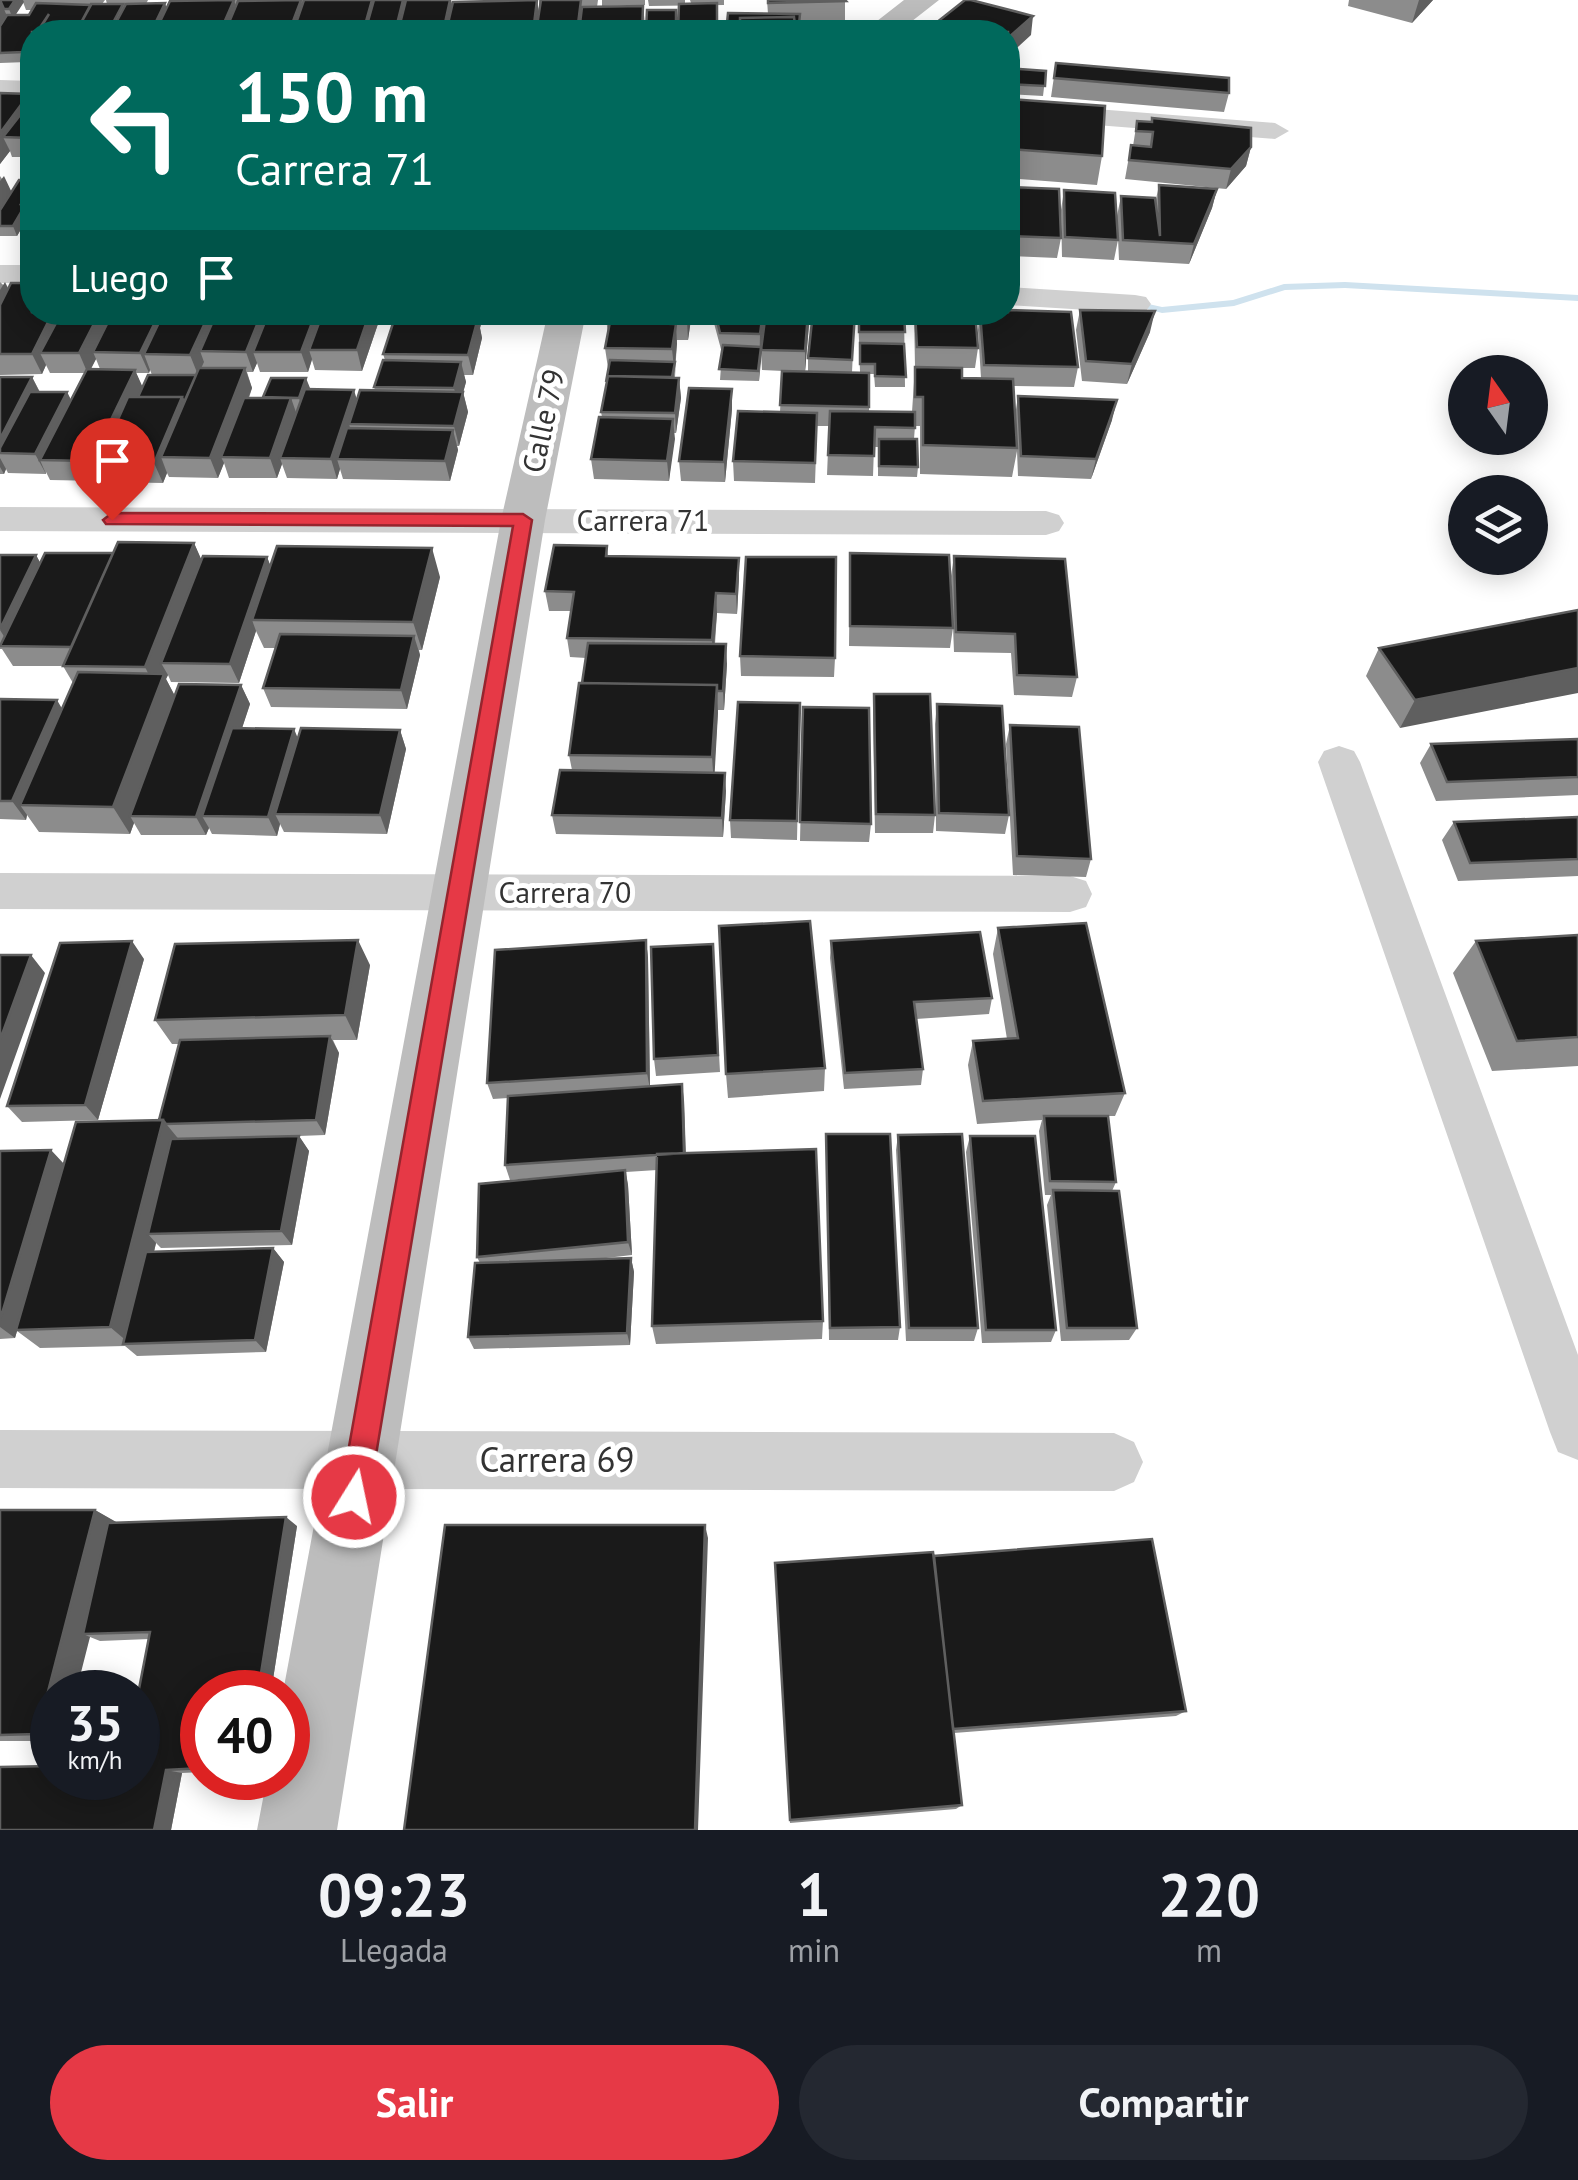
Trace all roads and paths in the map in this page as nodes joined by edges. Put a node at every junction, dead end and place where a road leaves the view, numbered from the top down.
1 (924, 0) edge
2 (895, 20) edge
3 (1020, 111) edge
4 (1274, 132) dead end
5 (1020, 297) edge
6 (1135, 304) dead end
7 (564, 325) edge
8 (0, 520) edge
9 (523, 520) junction
10 (1046, 522) dead end
11 (1339, 762) dead end
12 (0, 892) edge
13 (458, 892) junction
14 (1070, 894) dead end
15 (1578, 1432) edge
16 (0, 1459) edge
17 (361, 1460) junction
18 (1114, 1462) dead end
19 (297, 1830) edge

1 - 2 street
3 - 4 street
5 - 6 street
7 - 9 street, Calle 79
8 - 9 street, Carrera 71
9 - 10 street, Carrera 71
9 - 13 street, Calle 79
11 - 15 street
12 - 13 street, Carrera 70
13 - 14 street, Carrera 70
13 - 17 street, Calle 79
16 - 17 street, Carrera 69
17 - 18 street, Carrera 69
17 - 19 street, Calle 79

